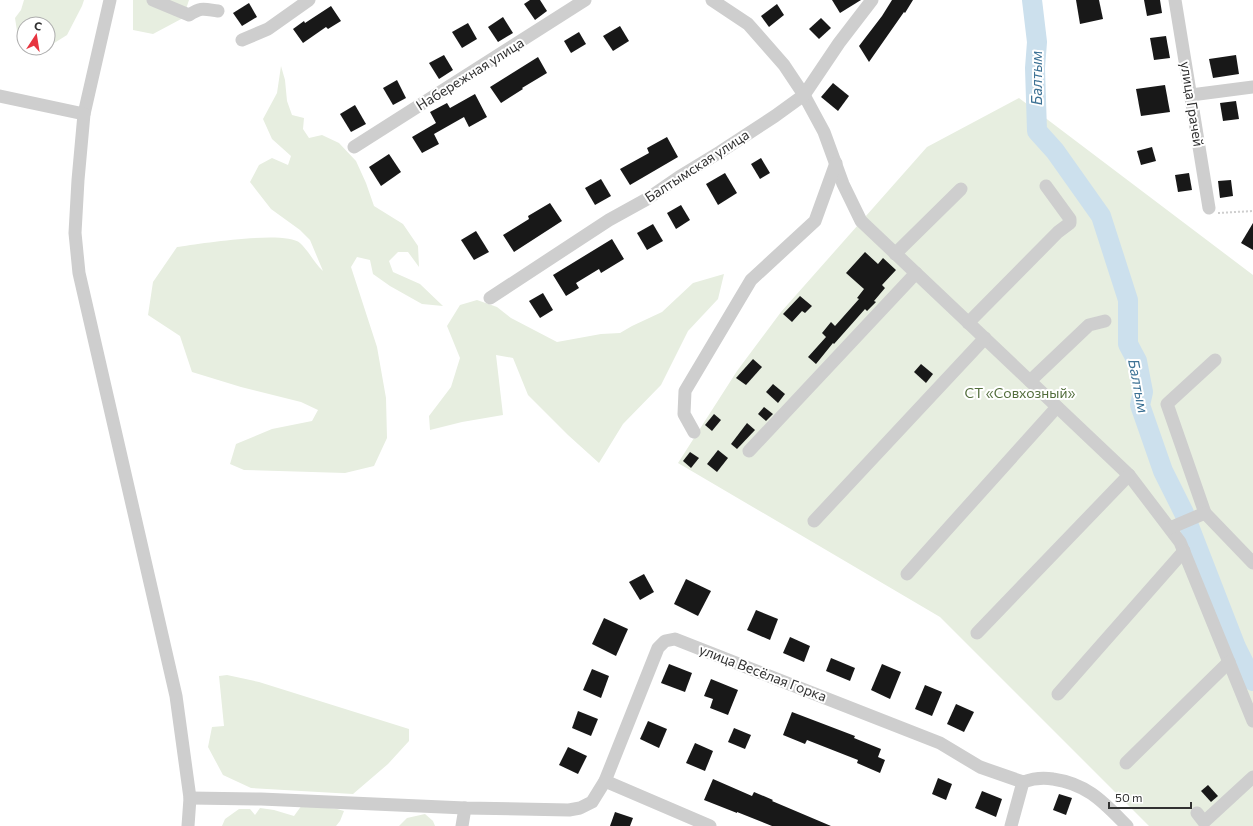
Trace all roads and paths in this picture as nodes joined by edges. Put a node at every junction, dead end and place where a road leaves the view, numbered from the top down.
1 (110, 0) edge
2 (153, 0) edge
3 (309, 0) edge
4 (585, 0) edge
5 (712, 0) edge
6 (872, 0) edge
7 (1175, 0) edge
8 (218, 11) dead end
9 (242, 40) dead end
10 (1253, 87) edge
11 (804, 94) junction
12 (1191, 95) junction
13 (0, 96) edge
14 (84, 114) junction
15 (354, 147) dead end
16 (836, 164) junction
17 (1046, 186) dead end
18 (961, 189) dead end
19 (1209, 208) joint
20 (1253, 211) edge
21 (895, 254) junction
22 (916, 273) junction
23 (490, 298) dead end
24 (1105, 321) dead end
25 (968, 323) junction
26 (985, 338) junction
27 (1215, 360) dead end
28 (1030, 381) junction
29 (1057, 407) junction
30 (694, 432) dead end
31 (749, 451) dead end
32 (1129, 475) junction
33 (1204, 513) junction
34 (814, 521) dead end
35 (1170, 528) junction
36 (1184, 551) junction
37 (1251, 557) edge
38 (907, 574) dead end
39 (977, 633) dead end
40 (1229, 662) junction
41 (1058, 694) dead end
42 (1253, 721) edge
43 (1126, 762) dead end
44 (1253, 777) edge
45 (605, 781) junction
46 (1023, 782) junction
47 (190, 798) junction
48 (465, 808) junction
49 (1197, 813) dead end
50 (188, 826) edge
51 (462, 826) edge
52 (710, 826) edge
53 (1011, 826) edge
54 (1127, 826) edge

1 - 14 street
2 - 8 street
3 - 9 street
4 - 15 street, Набережная улица
5 - 11 street
6 - 11 street, Балтымская улица
7 - 12 street, улица Грачей
10 - 12 street
11 - 16 street
11 - 23 street, Балтымская улица
12 - 19 street, улица Грачей
13 - 14 street
14 - 47 street
16 - 21 street
16 - 30 street
17 - 25 street
18 - 21 street
19 - 20 path
21 - 22 street
22 - 25 street
22 - 31 street
24 - 28 street
25 - 26 street
26 - 28 street
26 - 34 street
27 - 33 street
28 - 29 street
29 - 32 street
29 - 38 street
32 - 35 street
32 - 39 street
33 - 35 street
33 - 37 street
35 - 36 street
36 - 40 street
36 - 41 street
40 - 42 street
40 - 43 street
44 - 49 street
45 - 46 street, улица Весёлая Горка
45 - 48 street, улица Весёлая Горка
45 - 52 street
46 - 53 street
46 - 54 street
47 - 48 street
47 - 50 street
48 - 51 street

